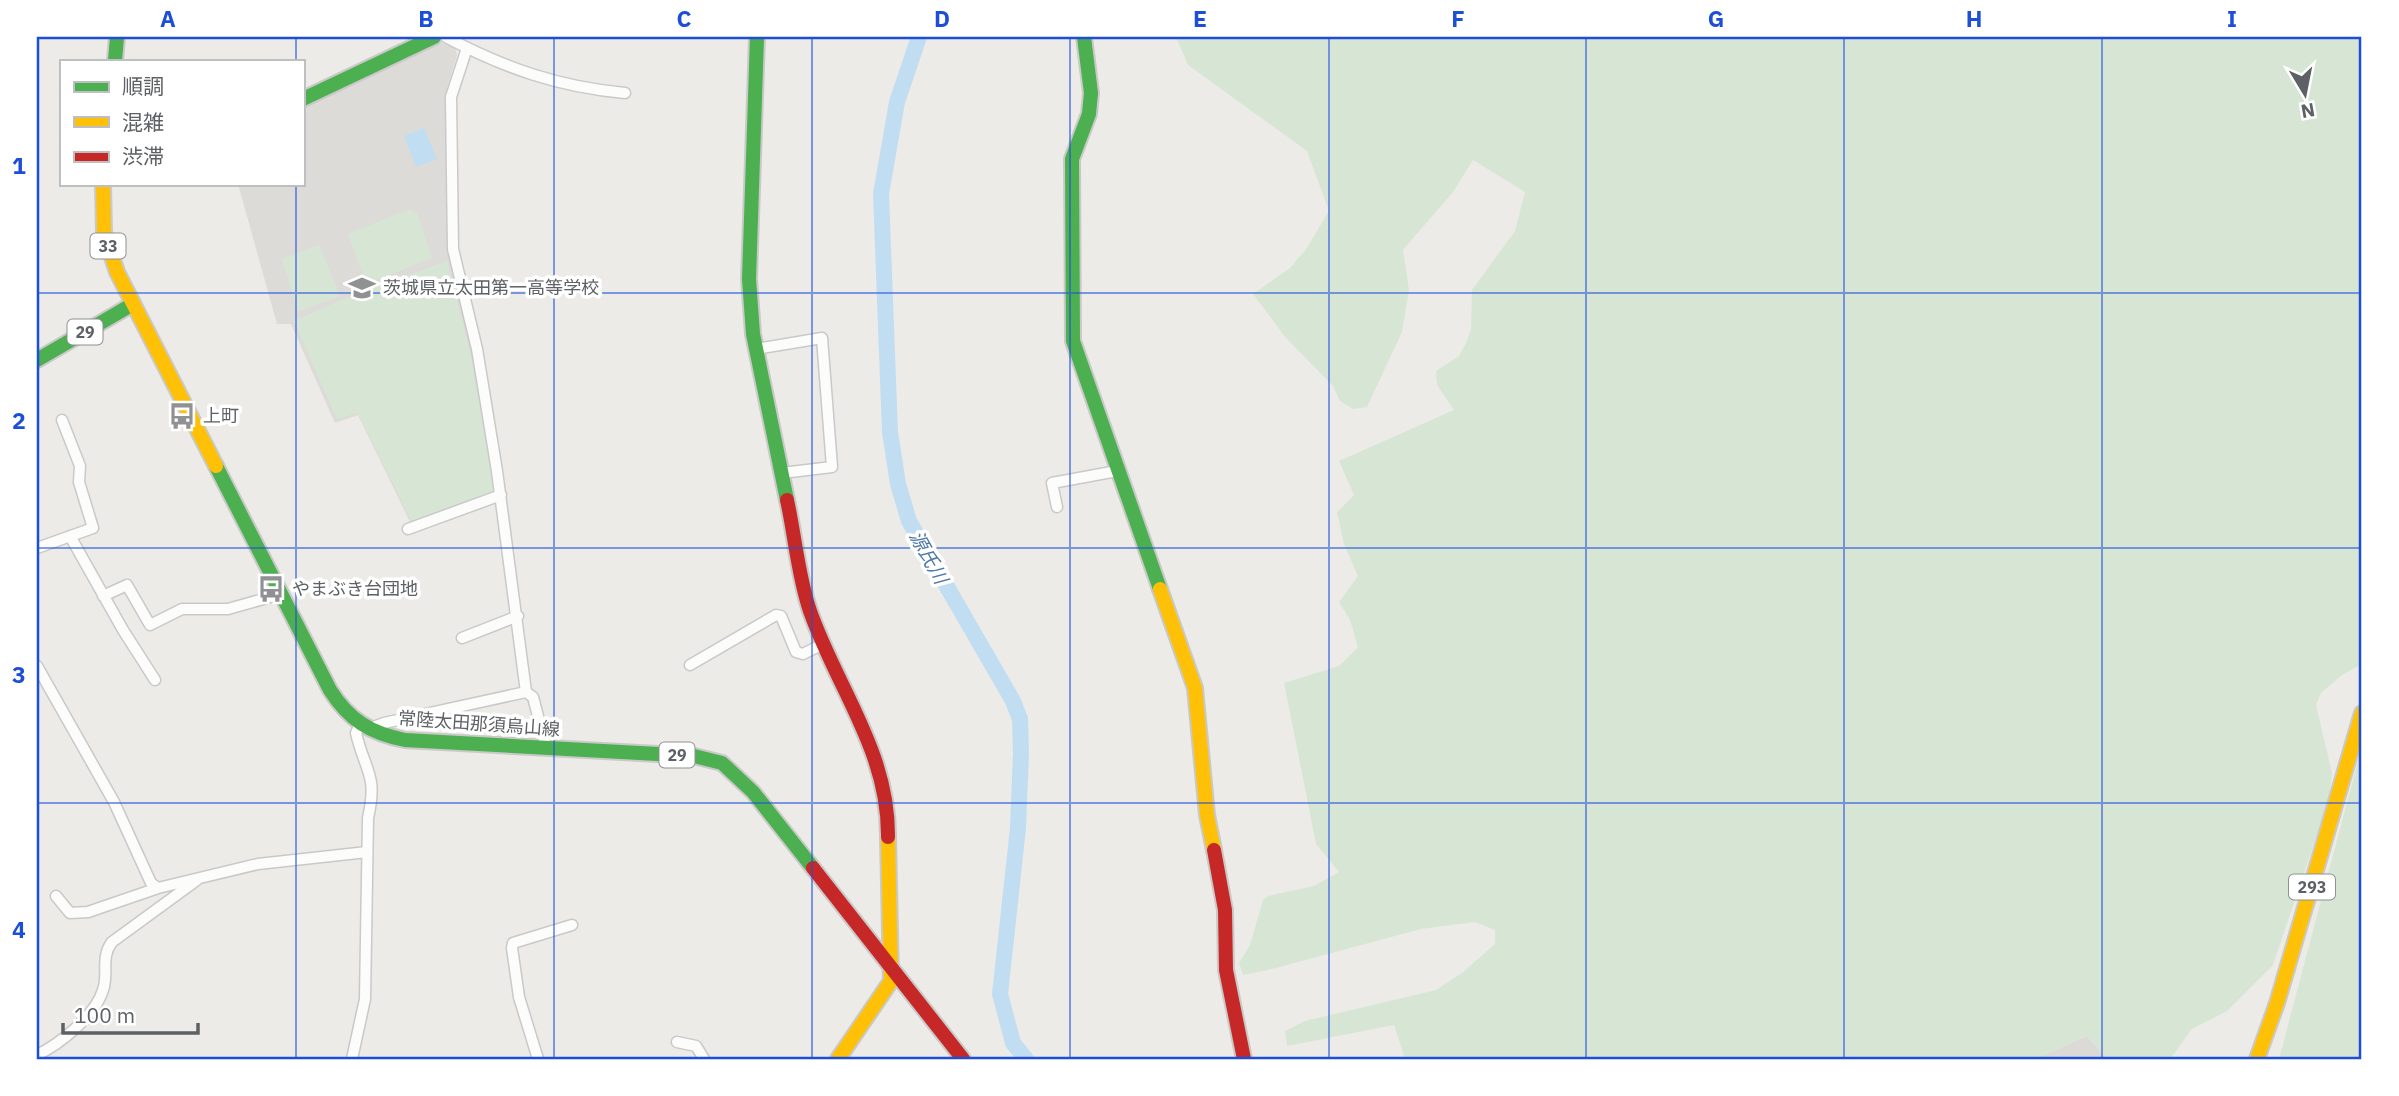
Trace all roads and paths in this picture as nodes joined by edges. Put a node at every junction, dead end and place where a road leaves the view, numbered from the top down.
1 (117, 37) edge
2 (434, 37) edge
3 (446, 37) edge
4 (757, 37) edge
5 (1084, 37) edge
6 (467, 48) junction
7 (115, 60) edge
8 (625, 93) dead end
9 (304, 99) edge
10 (103, 186) edge
11 (133, 304) junction
12 (756, 348) junction
13 (37, 360) edge
14 (62, 420) dead end
15 (1116, 471) junction
16 (782, 473) junction
17 (500, 495) junction
18 (1057, 507) dead end
19 (408, 529) dead end
20 (69, 536) junction
21 (37, 548) edge
22 (281, 594) junction
23 (103, 596) junction
24 (518, 616) junction
25 (462, 638) dead end
26 (823, 644) junction
27 (690, 665) dead end
28 (37, 666) edge
29 (155, 680) dead end
30 (526, 692) junction
31 (2362, 713) edge
32 (362, 728) junction
33 (546, 747) junction
34 (367, 852) junction
35 (200, 878) junction
36 (158, 888) junction
37 (56, 896) dead end
38 (572, 925) dead end
39 (892, 970) junction
40 (677, 1042) dead end
41 (37, 1055) edge
42 (352, 1059) edge
43 (538, 1059) edge
44 (704, 1059) edge
45 (838, 1059) edge
46 (963, 1059) edge
47 (1244, 1059) edge
48 (2257, 1059) edge

1 - 7 main road
2 - 9 main road
3 - 6 street
4 - 12 main road
5 - 15 main road
6 - 8 street
6 - 17 street
10 - 11 main road, 33
11 - 13 main road, 29
11 - 22 main road
12 - 16 main road
12 - 16 street
14 - 20 street
15 - 18 street
15 - 47 main road
16 - 26 main road
17 - 19 street
17 - 24 street
20 - 21 street
20 - 23 street
22 - 23 street
22 - 32 main road
23 - 29 street
24 - 25 street
24 - 30 street
26 - 27 street
26 - 39 main road
28 - 36 street
30 - 32 street
30 - 33 street
31 - 48 main road, 293
32 - 33 main road, 常陸太田那須烏山線 / 29
32 - 34 street
33 - 39 main road, 常陸太田那須烏山線 / 29
34 - 35 street
34 - 42 street
35 - 36 street
35 - 41 street
36 - 37 street
38 - 43 street
39 - 45 main road
39 - 46 main road, 常陸太田那須烏山線 / 29
40 - 44 street

